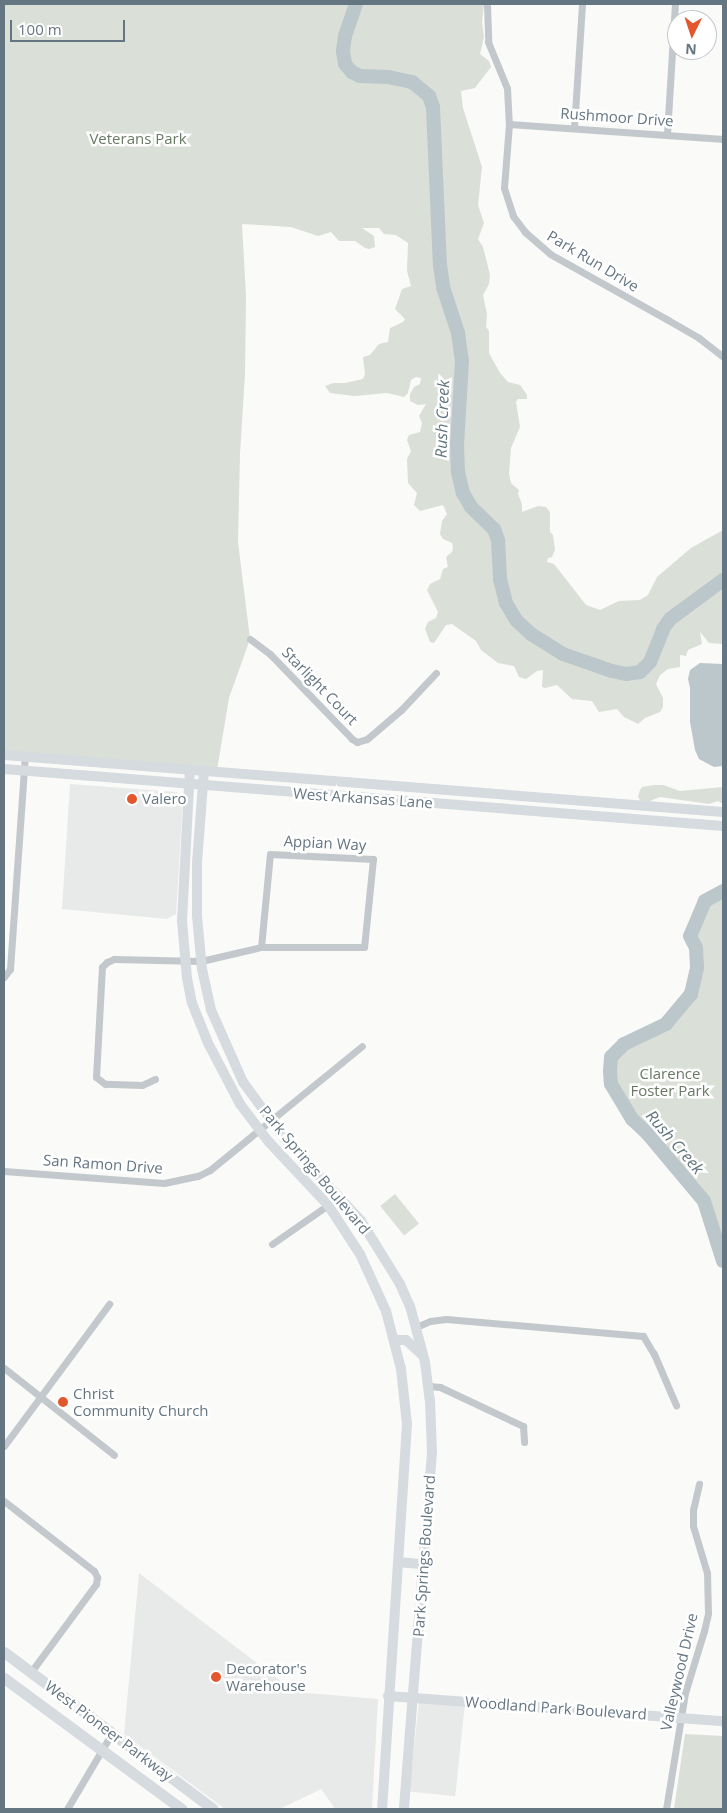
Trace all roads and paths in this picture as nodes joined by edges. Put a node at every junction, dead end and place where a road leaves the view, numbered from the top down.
1 (487, 4) edge
2 (582, 4) edge
3 (675, 4) edge
4 (509, 124) junction
5 (574, 128) junction
6 (666, 134) junction
7 (723, 138) edge
8 (723, 358) edge
9 (250, 639) dead end
10 (436, 673) dead end
11 (4, 755) edge
12 (25, 757) junction
13 (190, 768) junction
14 (4, 769) edge
15 (24, 770) junction
16 (204, 770) junction
17 (189, 784) junction
18 (203, 785) junction
19 (723, 812) edge
20 (723, 826) edge
21 (261, 947) junction
22 (185, 961) junction
23 (201, 961) junction
24 (4, 977) edge
25 (362, 1046) dead end
26 (155, 1079) dead end
27 (271, 1120) junction
28 (260, 1130) junction
29 (4, 1171) edge
30 (328, 1205) junction
31 (272, 1244) dead end
32 (109, 1304) dead end
33 (416, 1327) junction
34 (395, 1340) junction
35 (424, 1357) junction
36 (4, 1368) edge
37 (429, 1386) junction
38 (40, 1395) junction
39 (676, 1405) dead end
40 (524, 1442) dead end
41 (4, 1446) edge
42 (114, 1455) dead end
43 (699, 1484) dead end
44 (4, 1501) edge
45 (398, 1562) junction
46 (423, 1564) junction
47 (4, 1652) edge
48 (31, 1672) junction
49 (4, 1678) edge
50 (388, 1696) junction
51 (413, 1698) junction
52 (680, 1718) junction
53 (723, 1721) edge
54 (112, 1733) junction
55 (102, 1749) junction
56 (67, 1809) edge
57 (182, 1809) edge
58 (213, 1809) edge
59 (382, 1809) edge
60 (404, 1809) edge
61 (666, 1809) edge

1 - 4 street, Park Run Drive
2 - 5 street
3 - 6 street
4 - 5 street, Rushmoor Drive
4 - 8 street, Park Run Drive
5 - 6 street, Rushmoor Drive
6 - 7 street, Rushmoor Drive
9 - 10 street, Starlight Court
11 - 12 main road, West Arkansas Lane
12 - 13 main road, West Arkansas Lane
12 - 15 street
13 - 16 main road, West Arkansas Lane
13 - 17 main road, Park Springs Boulevard
14 - 15 main road, West Arkansas Lane
15 - 17 main road, West Arkansas Lane
15 - 24 street
16 - 18 main road, Park Springs Boulevard
16 - 19 main road, West Arkansas Lane
17 - 18 main road, West Arkansas Lane
17 - 22 main road, Park Springs Boulevard
18 - 20 main road, West Arkansas Lane
18 - 23 main road, Park Springs Boulevard
21 - 21 street, Appian Way
21 - 23 street, Appian Way
22 - 23 street, Appian Way
22 - 26 street, Appian Way
22 - 28 main road, Park Springs Boulevard
23 - 27 main road, Park Springs Boulevard
25 - 27 street, San Ramon Drive
27 - 28 street, San Ramon Drive
27 - 33 main road, Park Springs Boulevard
28 - 29 street, San Ramon Drive
28 - 30 main road, Park Springs Boulevard
30 - 31 street
30 - 34 main road, Park Springs Boulevard
32 - 38 street
33 - 35 main road, Park Springs Boulevard
33 - 39 street
34 - 35 main road
34 - 45 main road, Park Springs Boulevard
35 - 37 main road, Park Springs Boulevard
36 - 38 street
37 - 40 street
37 - 46 main road, Park Springs Boulevard
38 - 41 street
38 - 42 street
43 - 52 street, Valleywood Drive
44 - 48 street
45 - 46 main road
45 - 50 main road, Park Springs Boulevard
46 - 51 main road, Park Springs Boulevard
47 - 48 main road, West Pioneer Parkway
48 - 54 main road, West Pioneer Parkway
49 - 55 main road, West Pioneer Parkway
50 - 51 main road, Woodland Park Boulevard
50 - 59 main road, Park Springs Boulevard
51 - 52 main road, Woodland Park Boulevard
51 - 60 main road, Park Springs Boulevard
52 - 53 main road, Woodland Park Boulevard
52 - 61 street, Valleywood Drive
54 - 55 street
54 - 58 main road, West Pioneer Parkway
55 - 56 street
55 - 57 main road, West Pioneer Parkway

